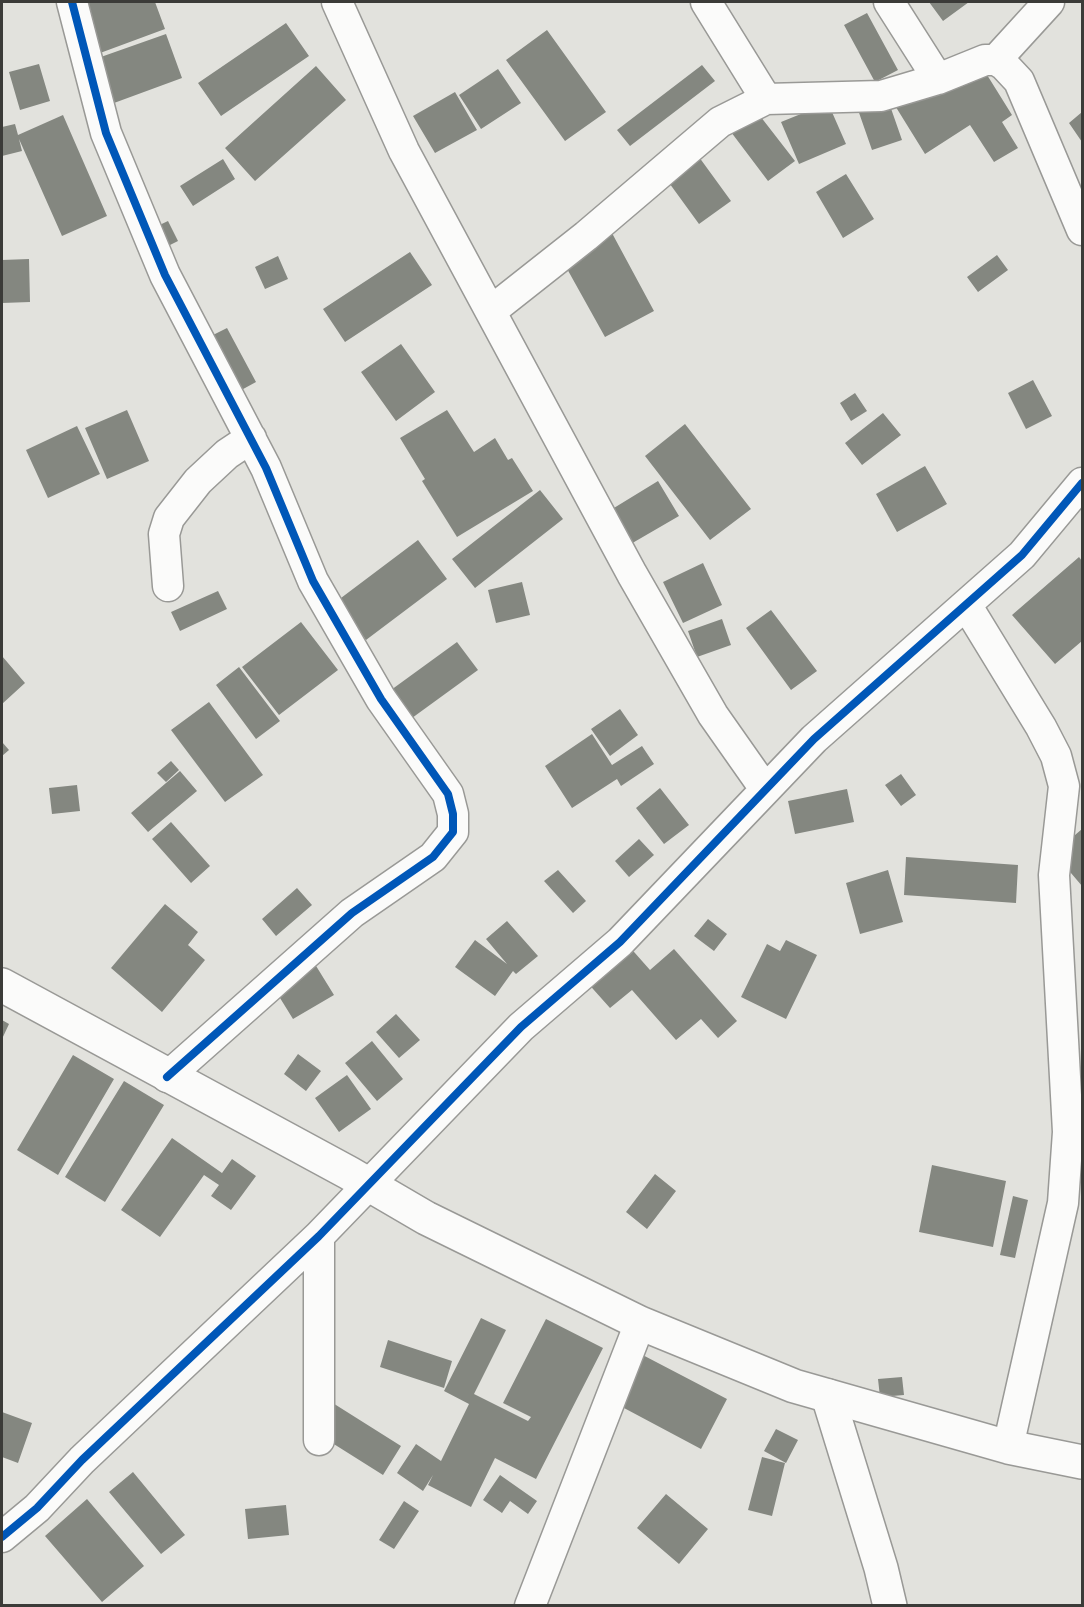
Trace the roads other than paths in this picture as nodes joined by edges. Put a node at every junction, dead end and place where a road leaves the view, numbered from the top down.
1 (72, 2) edge
2 (337, 2) edge
3 (706, 2) edge
4 (889, 2) edge
5 (1049, 2) edge
6 (996, 60) junction
7 (938, 79) junction
8 (766, 99) junction
9 (1083, 230) edge
10 (491, 311) junction
11 (251, 438) junction
12 (1083, 483) edge
13 (168, 585) dead end
14 (967, 606) junction
15 (765, 789) junction
16 (2, 985) edge
17 (167, 1077) junction
18 (1076, 1132) edge
19 (368, 1185) junction
20 (319, 1236) junction
21 (640, 1323) junction
22 (828, 1396) junction
23 (319, 1440) dead end
24 (1008, 1447) junction
25 (1083, 1462) edge
26 (2, 1537) edge
27 (530, 1605) edge
28 (890, 1605) edge

1 - 11 street
2 - 10 street
3 - 8 street
4 - 7 street
5 - 6 street
6 - 7 street
6 - 9 street
7 - 8 street
8 - 10 street
10 - 15 street
11 - 13 street
11 - 17 street
12 - 14 street
14 - 15 street
14 - 18 street
15 - 19 street
16 - 17 main road
17 - 19 main road
18 - 24 street
19 - 20 street
19 - 21 main road
20 - 23 street
20 - 26 street
21 - 22 main road
21 - 27 street
22 - 24 main road
22 - 28 main road
24 - 25 main road

